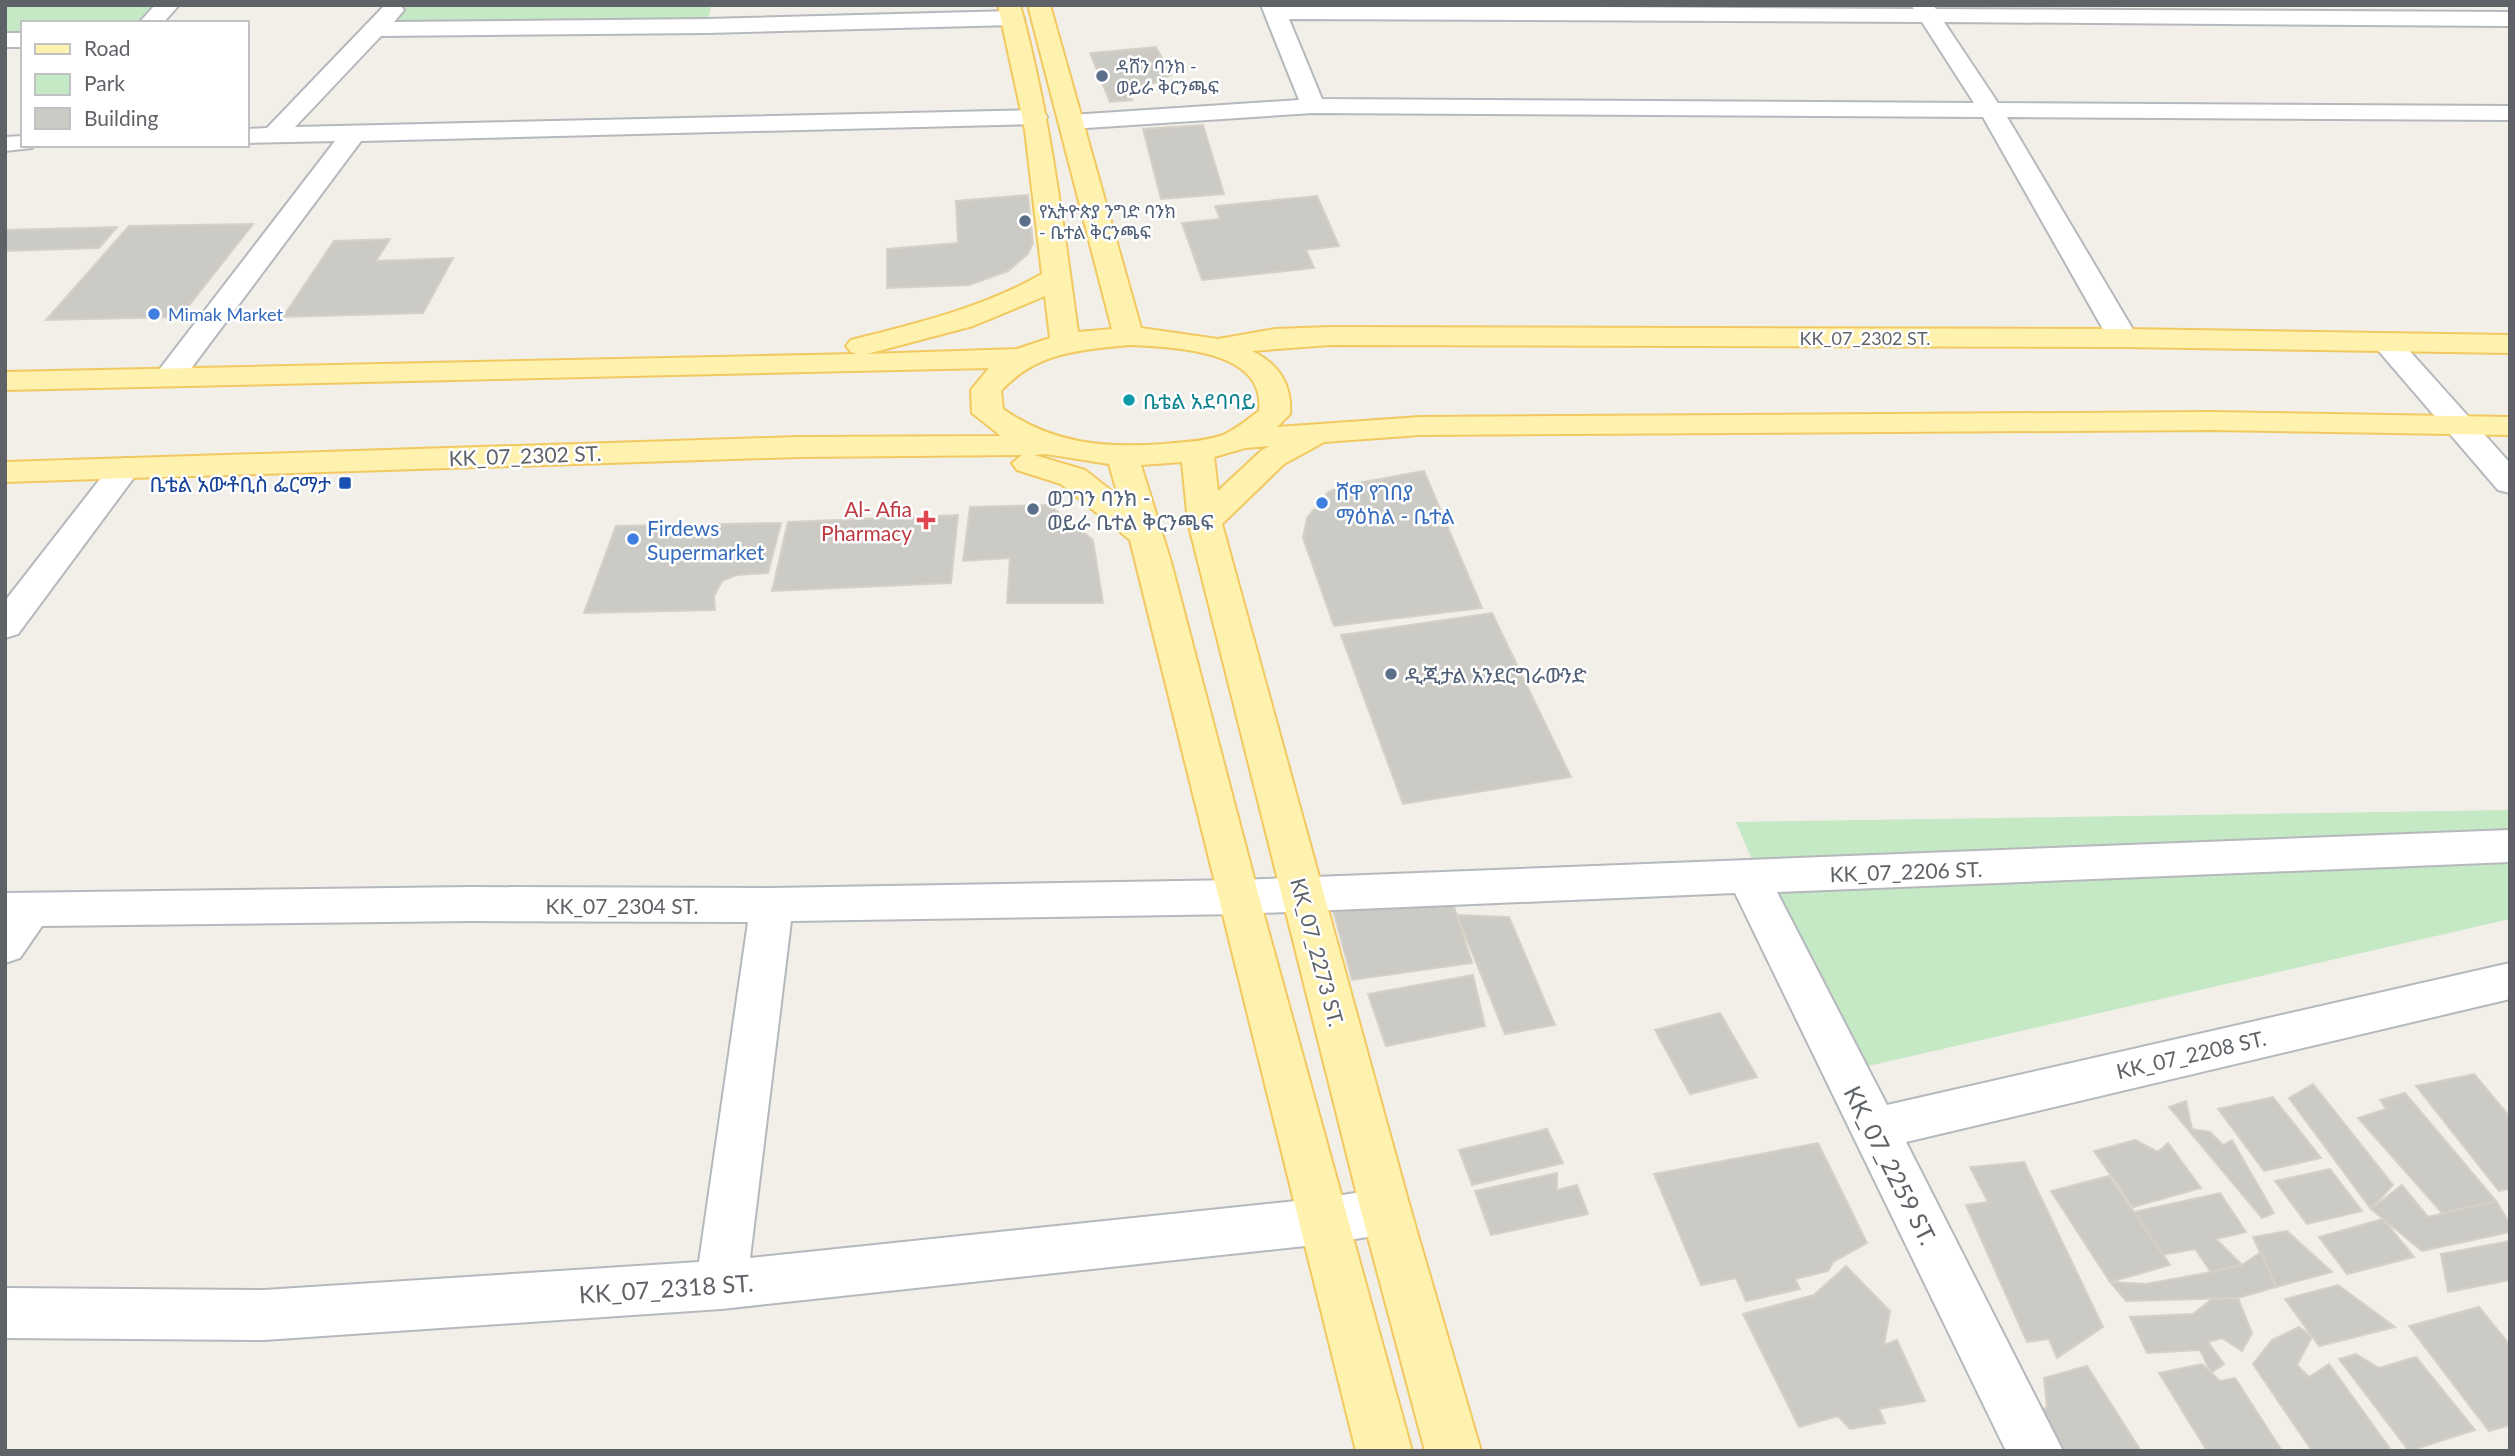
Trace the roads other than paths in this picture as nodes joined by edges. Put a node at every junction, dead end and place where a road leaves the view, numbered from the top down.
1 (168, 5) edge
2 (397, 5) edge
3 (1039, 5) edge
4 (1274, 9) edge
5 (1693, 10) edge
6 (1925, 10) edge
7 (2149, 11) edge
8 (2361, 11) edge
9 (1011, 12) edge
10 (709, 16) edge
11 (2510, 19) edge
12 (152, 21) edge
13 (376, 29) junction
14 (1313, 106) junction
15 (1992, 112) junction
16 (2510, 113) edge
17 (1035, 117) junction
18 (1071, 122) junction
19 (274, 135) junction
20 (353, 135) junction
21 (248, 136) edge
22 (1059, 276) junction
23 (1117, 288) junction
24 (1129, 336) junction
25 (1275, 338) junction
26 (2123, 338) junction
27 (1065, 342) junction
28 (2387, 343) junction
29 (2510, 344) edge
30 (1220, 347) junction
31 (1017, 358) junction
32 (772, 366) junction
33 (170, 376) junction
34 (5, 381) edge
35 (2462, 426) junction
36 (2510, 426) edge
37 (1330, 432) junction
38 (1240, 439) junction
39 (1045, 445) junction
40 (909, 447) junction
41 (1197, 450) junction
42 (1123, 457) junction
43 (125, 468) junction
44 (5, 472) edge
45 (2510, 483) edge
46 (1205, 522) junction
47 (1146, 535) junction
48 (5, 626) edge
49 (2510, 846) edge
50 (1749, 878) junction
51 (1303, 892) junction
52 (1238, 897) junction
53 (772, 905) junction
54 (18, 910) edge
55 (5, 946) edge
56 (2510, 981) edge
57 (1872, 1129) junction
58 (1386, 1211) junction
59 (1324, 1221) junction
60 (721, 1285) junction
61 (5, 1313) edge
62 (1384, 1451) edge
63 (1452, 1451) edge
64 (2035, 1451) edge

1 - 12 street
2 - 13 street
3 - 18 main road
4 - 5 street
4 - 14 street
5 - 6 street
6 - 7 street
6 - 15 street
7 - 8 street
8 - 11 street
9 - 10 street
9 - 17 main road
10 - 13 street
13 - 19 street
14 - 15 street
14 - 18 street
15 - 16 street
15 - 26 street
17 - 20 street
17 - 22 main road
18 - 23 main road
19 - 20 street
19 - 21 street
20 - 33 street
22 - 27 main road
22 - 32 main road
23 - 24 main road
23 - 25 main road
24 - 27 main road
24 - 30 main road
25 - 26 main road, KK_07_2302 ST.
25 - 30 main road, KK_07_2302 ST.
26 - 28 main road, KK_07_2302 ST.
27 - 31 main road
28 - 29 main road, KK_07_2302 ST.
28 - 35 street
30 - 38 main road
31 - 32 main road
31 - 39 main road
32 - 33 main road
33 - 34 main road
35 - 36 main road
35 - 37 main road
35 - 45 street
37 - 38 main road
37 - 46 main road
38 - 41 main road
39 - 40 main road, KK_07_2302 ST.
39 - 42 main road
40 - 43 main road, KK_07_2302 ST.
40 - 47 main road
41 - 42 main road
41 - 46 main road, KK_07_2273 ST.
42 - 47 main road
43 - 44 main road, KK_07_2302 ST.
43 - 48 street
46 - 51 main road, KK_07_2273 ST.
47 - 52 main road
49 - 50 street, KK_07_2206 ST.
50 - 51 street, KK_07_2206 ST.
50 - 57 street, KK_07_2259 ST.
51 - 52 street, KK_07_2206 ST.
51 - 58 main road, KK_07_2273 ST.
52 - 53 street, KK_07_2304 ST.
52 - 59 main road
53 - 54 street, KK_07_2304 ST.
53 - 60 street
54 - 55 street
56 - 57 street, KK_07_2208 ST.
57 - 64 street, KK_07_2259 ST.
58 - 59 street, KK_07_2318 ST.
58 - 63 main road, KK_07_2273 ST.
59 - 60 street, KK_07_2318 ST.
59 - 62 main road
60 - 61 street, KK_07_2318 ST.

